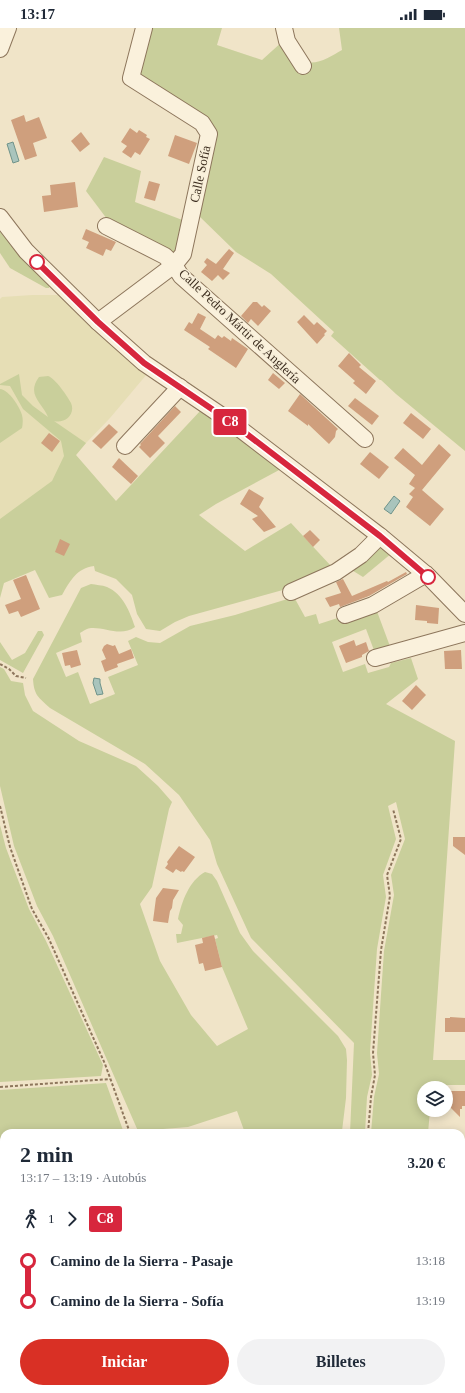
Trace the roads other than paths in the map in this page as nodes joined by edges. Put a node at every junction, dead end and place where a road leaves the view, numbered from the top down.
1 (8, 28) edge
2 (144, 28) edge
3 (284, 28) edge
4 (0, 49) edge
5 (303, 66) dead end
6 (0, 217) edge
7 (106, 226) dead end
8 (174, 265) junction
9 (98, 322) junction
10 (180, 388) junction
11 (365, 439) dead end
12 (125, 446) dead end
13 (380, 536) junction
14 (426, 574) junction
15 (291, 592) dead end
16 (465, 614) edge
17 (345, 615) dead end
18 (465, 633) edge
19 (376, 658) dead end

1 - 4 street
2 - 8 street, Calle Sofía
3 - 5 street
6 - 9 street
7 - 8 street, Calle Pedro Mártir de Anglería
8 - 9 street, Calle Sofía
8 - 11 street, Calle Pedro Mártir de Anglería
9 - 10 street
10 - 12 street
10 - 13 street
13 - 14 street
13 - 15 street
14 - 16 street
14 - 17 street
18 - 19 street

